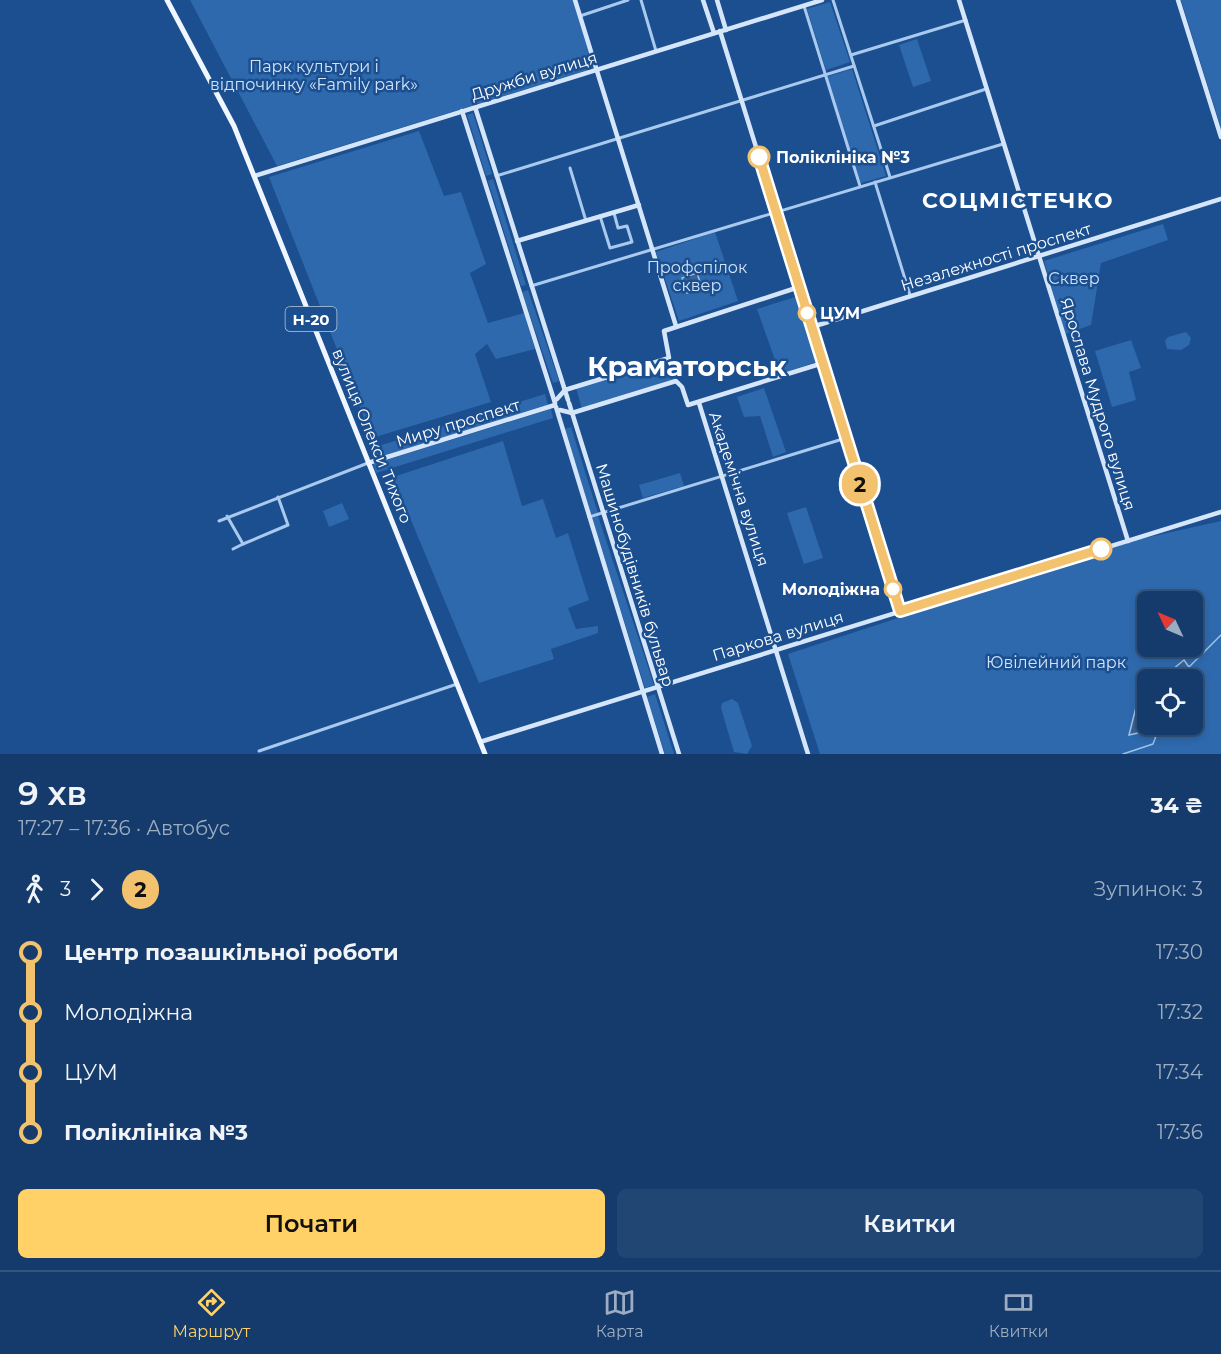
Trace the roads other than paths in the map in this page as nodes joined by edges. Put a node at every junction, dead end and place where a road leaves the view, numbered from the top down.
1 (167, 0) edge
2 (575, 0) edge
3 (628, 0) edge
4 (641, 0) edge
5 (704, 0) edge
6 (717, 0) edge
7 (820, 0) edge
8 (833, 0) edge
9 (959, 0) edge
10 (1178, 0) edge
11 (804, 6) junction
12 (580, 16) junction
13 (966, 20) junction
14 (726, 30) junction
15 (720, 32) junction
16 (714, 33) junction
17 (656, 51) junction
18 (851, 55) junction
19 (854, 66) junction
20 (596, 70) junction
21 (825, 75) junction
22 (988, 88) junction
23 (741, 101) junction
24 (475, 107) junction
25 (462, 111) junction
26 (874, 126) junction
27 (1221, 137) edge
28 (619, 138) junction
29 (1005, 143) junction
30 (570, 168) dead end
31 (254, 176) junction
32 (496, 176) junction
33 (890, 177) junction
34 (875, 182) junction
35 (860, 186) junction
36 (1221, 199) edge
37 (639, 205) junction
38 (776, 211) junction
39 (613, 212) junction
40 (600, 216) junction
41 (586, 221) junction
42 (517, 241) junction
43 (652, 249) junction
44 (1040, 256) junction
45 (531, 286) junction
46 (799, 288) junction
47 (910, 295) junction
48 (676, 326) junction
49 (812, 327) junction
50 (823, 363) junction
51 (565, 390) junction
52 (569, 401) junction
53 (699, 403) junction
54 (556, 405) junction
55 (572, 413) junction
56 (846, 438) junction
57 (369, 463) junction
58 (722, 477) junction
59 (278, 497) junction
60 (1221, 512) edge
61 (603, 513) junction
62 (227, 516) junction
63 (589, 517) junction
64 (219, 521) dead end
65 (1128, 541) junction
66 (243, 544) junction
67 (233, 549) dead end
68 (900, 611) junction
69 (776, 649) junction
70 (457, 684) junction
71 (658, 687) junction
72 (643, 692) junction
73 (480, 742) junction
74 (259, 752) dead end
75 (485, 754) edge
76 (662, 754) edge
77 (679, 754) edge
78 (808, 754) edge

1 - 31 main road, вулиця Олекси Тихого / Н-20
2 - 12 street
3 - 12 street
4 - 17 street
5 - 16 street
6 - 14 street
7 - 11 street, Дружби вулиця
8 - 18 street
9 - 13 street, Ярослава Мудрого вулиця
10 - 27 street
11 - 14 street, Дружби вулиця
11 - 21 street
12 - 20 street
13 - 18 street
13 - 22 street, Ярослава Мудрого вулиця
14 - 15 street, Дружби вулиця
15 - 16 street, Дружби вулиця
15 - 23 street
16 - 17 street, Дружби вулиця
17 - 20 street, Дружби вулиця
18 - 19 street
19 - 21 street
19 - 26 street
20 - 24 street, Дружби вулиця
20 - 28 street
21 - 23 street
21 - 35 street
22 - 26 street
22 - 29 street, Ярослава Мудрого вулиця
23 - 28 street
23 - 38 street
24 - 25 street, Дружби вулиця
24 - 32 street, Машинобудівників бульвар
25 - 31 street, Дружби вулиця
25 - 54 street, Машинобудівників бульвар
26 - 33 street
28 - 32 street
28 - 37 street
29 - 33 street
29 - 44 street, Ярослава Мудрого вулиця
30 - 41 street
31 - 57 main road, вулиця Олекси Тихого / Н-20
32 - 42 street, Машинобудівників бульвар
33 - 34 street
34 - 35 street
34 - 47 street
35 - 38 street
36 - 44 street, Незалежності проспект
37 - 39 street
37 - 43 street
38 - 43 street
38 - 46 street
39 - 40 street
39 - 40 street
40 - 41 street
41 - 42 street
42 - 45 street, Машинобудівників бульвар
43 - 45 street
43 - 48 street
44 - 47 street, Незалежності проспект
44 - 65 street, Ярослава Мудрого вулиця
45 - 51 street, Машинобудівників бульвар
46 - 48 street
46 - 49 street
47 - 49 street, Незалежності проспект
48 - 51 street, Миру проспект
49 - 50 street
50 - 53 street
50 - 56 street
51 - 52 street, Машинобудівників бульвар
51 - 54 street, Миру проспект
52 - 54 street
52 - 54 street
52 - 55 street, Машинобудівників бульвар
53 - 55 street
53 - 58 street, Академічна вулиця
54 - 55 street
54 - 57 street, Миру проспект
54 - 63 street, Машинобудівників бульвар
55 - 61 street, Машинобудівників бульвар
56 - 58 street
56 - 68 street
57 - 59 street
57 - 70 main road, вулиця Олекси Тихого / Н-20
58 - 61 street
58 - 69 street, Академічна вулиця
59 - 62 street
59 - 66 street
60 - 65 street, Паркова вулиця
61 - 63 street
61 - 71 street, Машинобудівників бульвар
62 - 64 street
62 - 66 street
63 - 72 street, Машинобудівників бульвар
65 - 68 street, Паркова вулиця
66 - 67 street
68 - 69 street, Паркова вулиця
69 - 71 street, Паркова вулиця
69 - 78 street, Академічна вулиця
70 - 73 main road, вулиця Олекси Тихого / Н-20
70 - 74 street
71 - 72 street, Паркова вулиця
71 - 77 street, Машинобудівників бульвар
72 - 73 street, Паркова вулиця
72 - 76 street, Машинобудівників бульвар
73 - 75 main road, вулиця Олекси Тихого / Н-20

